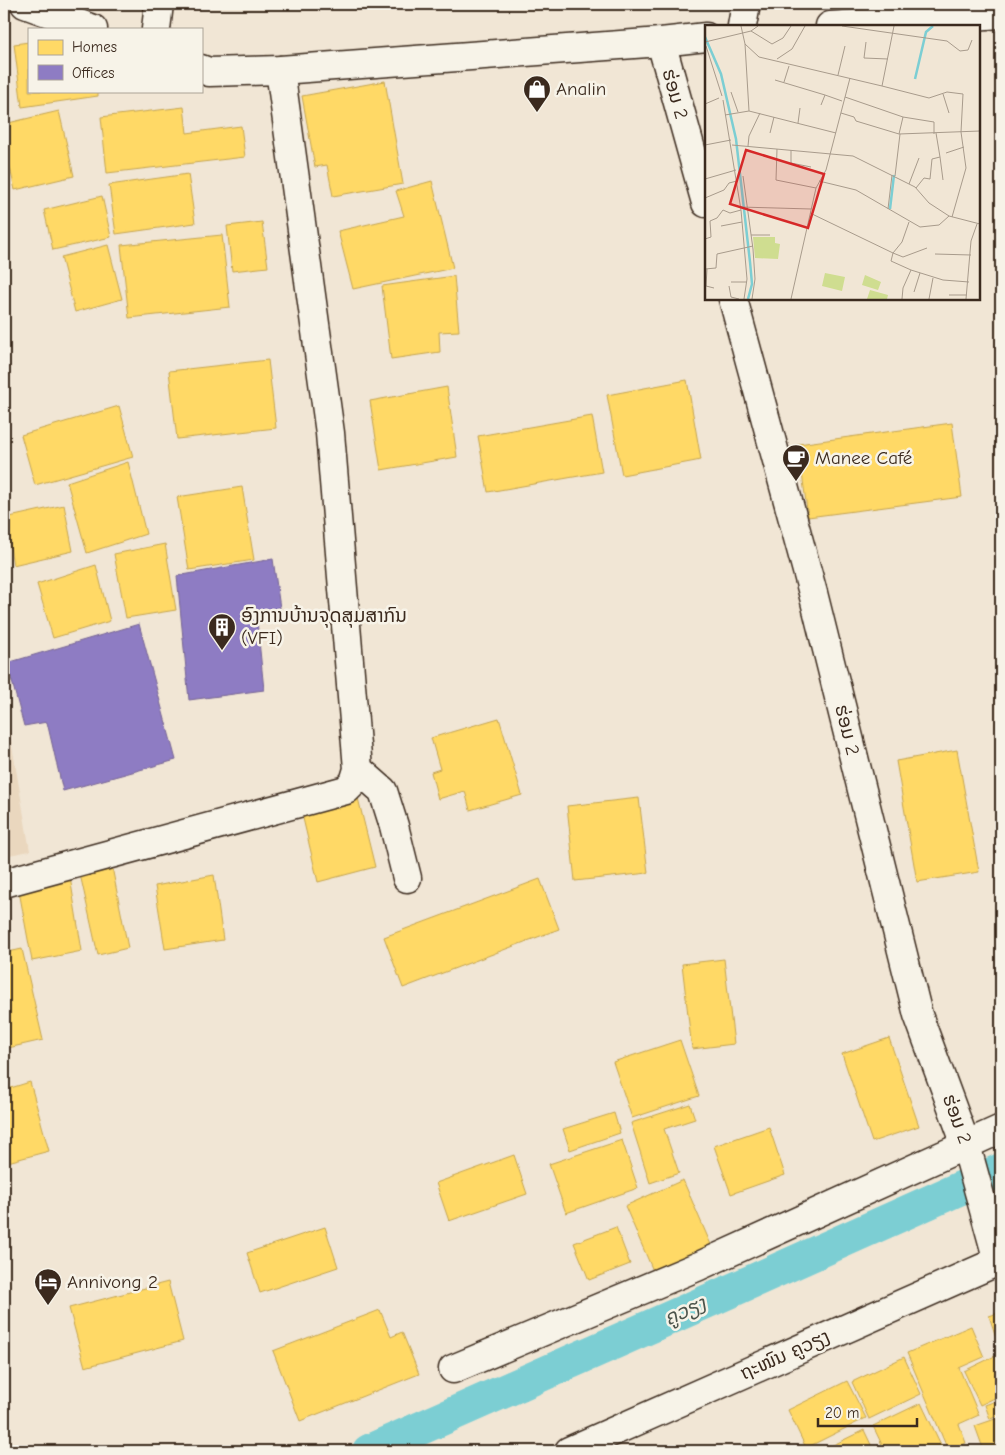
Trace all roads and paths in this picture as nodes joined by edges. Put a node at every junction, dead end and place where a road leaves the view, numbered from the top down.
1 (25, 4) edge
2 (159, 4) edge
3 (746, 4) edge
4 (1001, 14) edge
5 (742, 25) edge
6 (844, 25) edge
7 (90, 28) edge
8 (156, 28) edge
9 (705, 37) edge
10 (661, 42) junction
11 (202, 69) edge
12 (280, 70) junction
13 (705, 199) edge
14 (733, 300) edge
15 (358, 769) junction
16 (407, 878) dead end
17 (4, 883) edge
18 (1001, 1129) edge
19 (968, 1151) junction
20 (1000, 1260) edge
21 (453, 1369) dead end
22 (569, 1451) edge

1 - 7 street
2 - 8 street
3 - 5 street
4 - 6 street
9 - 10 street
10 - 12 street
10 - 13 street, ຮ່ອມ 2
11 - 12 street
12 - 15 street
14 - 19 street, ຮ່ອມ 2
15 - 16 street
15 - 17 street
18 - 19 street
19 - 20 street, ຮ່ອມ 2
19 - 21 street
20 - 22 street, ຖະໜົນ ຄູວຽງ

